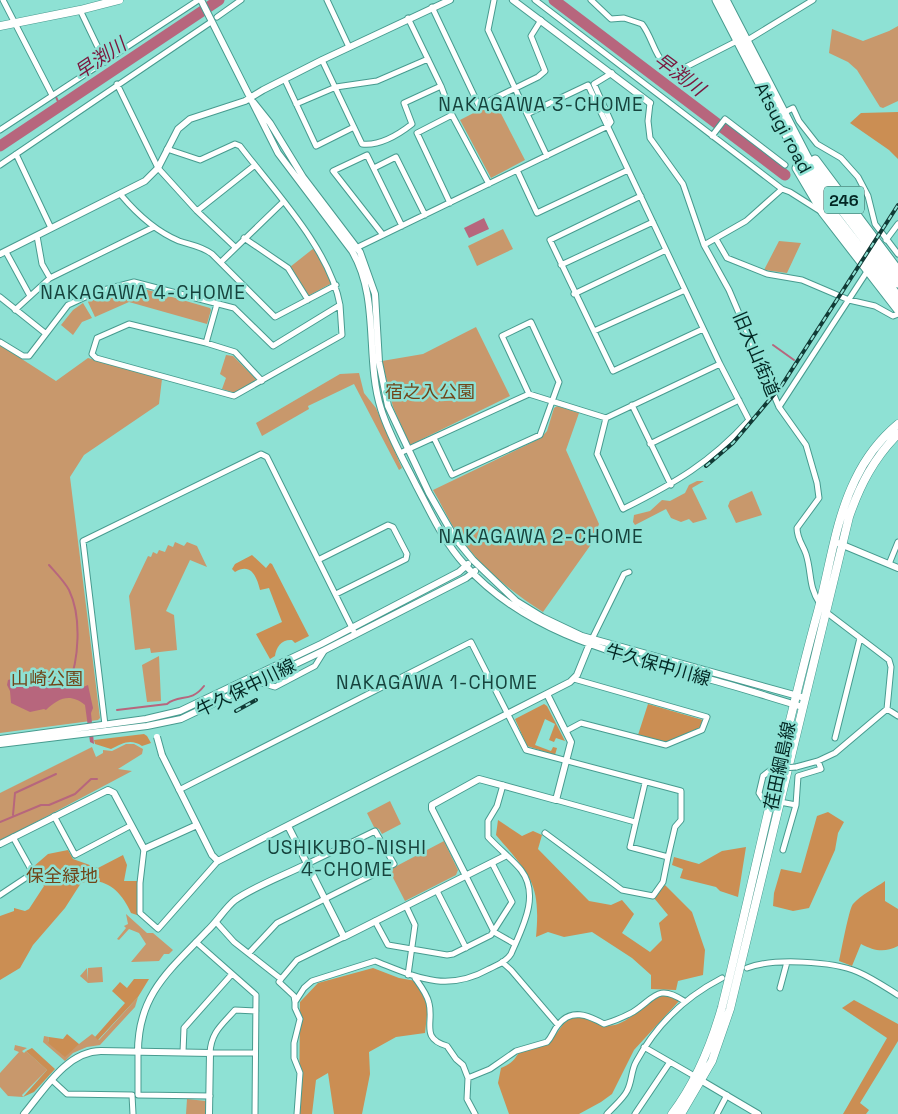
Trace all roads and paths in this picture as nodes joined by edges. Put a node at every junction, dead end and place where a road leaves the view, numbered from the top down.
1 (3, 0) edge
2 (119, 0) edge
3 (199, 0) edge
4 (241, 0) edge
5 (327, 0) edge
6 (450, 0) edge
7 (494, 0) edge
8 (513, 0) edge
9 (535, 0) edge
10 (591, 0) edge
11 (717, 0) edge
12 (725, 0) edge
13 (813, 0) edge
14 (432, 7) junction
15 (80, 10) junction
16 (408, 18) junction
17 (214, 19) junction
18 (541, 20) junction
19 (15, 23) junction
20 (0, 26) edge
21 (741, 41) junction
22 (349, 47) junction
23 (428, 59) junction
24 (322, 60) junction
25 (105, 62) junction
26 (612, 73) junction
27 (285, 80) junction
28 (117, 84) junction
29 (441, 86) junction
30 (336, 87) junction
31 (515, 88) junction
32 (52, 95) junction
33 (249, 99) junction
34 (650, 103) joint
35 (296, 104) junction
36 (783, 113) junction
37 (452, 114) junction
38 (527, 114) junction
39 (0, 121) edge
40 (354, 126) junction
41 (608, 126) junction
42 (791, 128) junction
43 (2, 129) edge
44 (713, 135) junction
45 (167, 150) junction
46 (16, 154) junction
47 (548, 156) junction
48 (0, 165) edge
49 (785, 165) dead end
50 (255, 166) junction
51 (158, 168) junction
52 (374, 168) junction
53 (517, 170) junction
54 (628, 170) junction
55 (489, 184) junction
56 (782, 189) junction
57 (120, 195) junction
58 (641, 196) junction
59 (283, 202) junction
60 (450, 203) junction
61 (831, 210) junction
62 (197, 211) junction
63 (425, 215) junction
64 (653, 222) junction
65 (898, 224) edge
66 (402, 226) junction
67 (154, 227) junction
68 (52, 228) junction
69 (383, 235) junction
70 (37, 236) junction
71 (244, 238) junction
72 (716, 240) junction
73 (886, 240) junction
74 (704, 245) junction
75 (235, 247) junction
76 (355, 249) junction
77 (666, 250) junction
78 (3, 253) edge
79 (898, 254) edge
80 (222, 261) junction
81 (562, 265) junction
82 (868, 270) junction
83 (898, 272) edge
84 (50, 278) junction
85 (898, 283) edge
86 (336, 285) junction
87 (685, 290) junction
88 (574, 294) junction
89 (30, 296) junction
90 (0, 297) edge
91 (898, 297) edge
92 (308, 300) junction
93 (849, 300) junction
94 (217, 304) junction
95 (340, 304) junction
96 (898, 308) edge
97 (15, 310) junction
98 (898, 314) edge
99 (703, 329) junction
100 (594, 331) junction
101 (45, 333) junction
102 (0, 342) edge
103 (206, 343) junction
104 (720, 364) junction
105 (262, 381) junction
106 (528, 394) junction
107 (553, 400) junction
108 (738, 400) junction
109 (632, 405) junction
110 (779, 407) junction
111 (606, 418) junction
112 (898, 424) edge
113 (898, 434) edge
114 (434, 438) junction
115 (650, 444) junction
116 (408, 450) junction
117 (400, 453) junction
118 (867, 466) junction
119 (671, 485) junction
120 (898, 542) edge
121 (838, 543) junction
122 (318, 560) junction
123 (473, 560) junction
124 (889, 564) junction
125 (466, 566) junction
126 (479, 567) junction
127 (898, 568) edge
128 (630, 572) dead end
129 (473, 573) junction
130 (336, 594) junction
131 (820, 604) junction
132 (826, 612) junction
133 (354, 631) junction
134 (860, 638) junction
135 (590, 642) junction
136 (325, 650) junction
137 (574, 679) junction
138 (257, 682) junction
139 (547, 694) junction
140 (795, 695) junction
141 (805, 698) junction
142 (793, 704) junction
143 (803, 707) junction
144 (887, 709) junction
145 (508, 713) junction
146 (898, 716) edge
147 (154, 721) junction
148 (105, 725) junction
149 (566, 731) junction
150 (835, 738) dead end
151 (0, 739) edge
152 (0, 744) edge
153 (566, 761) junction
154 (818, 761) junction
155 (645, 783) junction
156 (503, 785) junction
157 (179, 790) junction
158 (556, 800) junction
159 (780, 802) junction
160 (771, 805) junction
161 (796, 805) junction
162 (54, 816) junction
163 (635, 822) junction
164 (197, 825) junction
165 (130, 826) junction
166 (288, 826) junction
167 (545, 833) dead end
168 (13, 837) junction
169 (0, 844) edge
170 (144, 849) junction
171 (784, 850) dead end
172 (505, 856) junction
173 (668, 857) junction
174 (218, 861) junction
175 (492, 862) junction
176 (307, 864) junction
177 (466, 876) junction
178 (436, 890) junction
179 (0, 895) edge
180 (324, 899) junction
181 (406, 906) junction
182 (375, 921) junction
183 (216, 922) junction
184 (494, 932) junction
185 (344, 937) junction
186 (196, 942) junction
187 (515, 944) junction
188 (466, 948) junction
189 (412, 949) junction
190 (249, 953) junction
191 (502, 962) junction
192 (787, 962) junction
193 (747, 968) dead end
194 (232, 974) junction
195 (408, 975) junction
196 (415, 978) junction
197 (722, 978) dead end
198 (281, 979) junction
199 (780, 988) dead end
200 (898, 995) edge
201 (295, 1002) junction
202 (684, 1002) junction
203 (256, 1011) junction
204 (558, 1025) junction
205 (644, 1047) junction
206 (138, 1052) junction
207 (184, 1052) junction
208 (210, 1053) junction
209 (255, 1053) junction
210 (670, 1062) junction
211 (468, 1078) junction
212 (699, 1079) junction
213 (53, 1081) junction
214 (210, 1096) junction
215 (727, 1096) junction
216 (24, 1114) edge
217 (133, 1114) edge
218 (209, 1114) edge
219 (255, 1114) edge
220 (297, 1114) edge
221 (475, 1114) edge
222 (607, 1114) edge
223 (635, 1114) edge
224 (672, 1114) edge
225 (681, 1114) edge
226 (717, 1114) edge
227 (758, 1114) edge

1 - 19 street
2 - 15 main road
3 - 17 street
3 - 25 street
4 - 17 street
5 - 22 street
6 - 14 street
7 - 31 street
8 - 18 street
9 - 44 street
10 - 21 street
11 - 21 highway, Atsugi road / 246
12 - 21 highway, Atsugi road / 246
13 - 21 street
14 - 16 street
14 - 31 street
15 - 19 main road
15 - 25 street
16 - 22 street
16 - 23 street
17 - 28 street
17 - 33 street
18 - 26 street
18 - 31 street
19 - 20 main road
19 - 32 street
21 - 36 highway, Atsugi road / 246
21 - 61 highway, Atsugi road / 246
22 - 24 street
23 - 29 street
23 - 30 street
24 - 27 street
24 - 30 street
25 - 32 street
26 - 34 street
26 - 41 street
27 - 33 street
27 - 35 street
28 - 46 street
28 - 51 street
29 - 37 street
29 - 40 street
30 - 35 street
30 - 40 street
31 - 38 street
32 - 43 street
33 - 45 street
33 - 76 street
34 - 74 street, 旧大山街道
35 - 40 street
36 - 42 highway, Atsugi road / 246
36 - 73 street
37 - 55 street
37 - 60 street
38 - 41 street
38 - 47 street
39 - 43 street
41 - 47 street
41 - 54 street
42 - 61 highway, Atsugi road / 246
42 - 83 highway, 246
44 - 49 street
44 - 56 street
45 - 50 street
45 - 51 street
46 - 48 street
46 - 68 street
47 - 53 street
50 - 59 street
50 - 62 street
51 - 57 street
51 - 62 street
52 - 63 street
52 - 66 street
52 - 69 street
53 - 54 street
53 - 55 street
54 - 58 street
55 - 60 street
56 - 61 street
56 - 72 street
57 - 67 street
57 - 68 street
58 - 64 street
58 - 81 street
59 - 71 street
59 - 86 street
60 - 63 street
61 - 82 highway, 246
61 - 85 highway, Atsugi road / 246
61 - 91 highway, Atsugi road / 246
62 - 75 street
63 - 66 street
64 - 77 street
64 - 81 street
65 - 73 street
66 - 69 street
67 - 80 street
67 - 84 street
68 - 70 street
69 - 76 street
70 - 78 street
70 - 84 street
71 - 75 street
71 - 92 street
72 - 74 street
72 - 93 street
73 - 79 street
74 - 110 street, 旧大山街道
75 - 80 street
76 - 116 street
76 - 117 street
77 - 87 street
77 - 88 street
78 - 89 street
80 - 92 street
81 - 88 street
82 - 93 street
82 - 96 highway, 246
84 - 89 street
86 - 92 street
86 - 95 street
87 - 99 street
87 - 100 street
88 - 100 street
89 - 97 street
90 - 97 street
93 - 98 street
93 - 110 street
94 - 95 street
94 - 101 street
94 - 103 street
95 - 105 street
97 - 101 street
99 - 100 street
99 - 104 street
101 - 102 street
103 - 105 street
103 - 105 street
104 - 108 street
104 - 109 street
106 - 107 street
106 - 107 street
106 - 114 street
107 - 111 street
107 - 114 street
108 - 115 street
108 - 119 street
109 - 111 street
109 - 115 street
110 - 131 street, 旧大山街道
111 - 119 street
112 - 118 main road, 荏田綱島線
113 - 118 main road, 荏田綱島線
114 - 116 street
115 - 119 street
116 - 117 street
116 - 123 street
117 - 125 street
118 - 121 main road, 荏田綱島線
120 - 124 street
121 - 124 street
121 - 131 main road, 荏田綱島線
121 - 132 main road, 荏田綱島線
122 - 130 street
122 - 130 street
122 - 148 street
123 - 125 street, 牛久保中川線
123 - 126 street, 牛久保中川線
124 - 127 street
125 - 129 street, 牛久保中川線
125 - 133 street, 牛久保中川線
126 - 129 street, 牛久保中川線
126 - 135 street, 牛久保中川線
128 - 135 street
129 - 133 street, 牛久保中川線
129 - 135 street, 牛久保中川線
130 - 133 street
131 - 140 main road, 荏田綱島線
132 - 134 street
132 - 141 main road, 荏田綱島線
133 - 136 street, 牛久保中川線
133 - 147 street, 牛久保中川線
134 - 144 street
134 - 150 street
135 - 137 street
135 - 140 street, 牛久保中川線
135 - 142 street, 牛久保中川線
136 - 138 street, 牛久保中川線
136 - 138 street
137 - 139 street
137 - 149 street
138 - 147 street, 牛久保中川線
139 - 145 street
139 - 149 street
140 - 141 street, 牛久保中川線
140 - 142 main road, 荏田綱島線
141 - 143 main road, 荏田綱島線
142 - 143 street, 牛久保中川線
142 - 160 main road, 荏田綱島線
143 - 159 main road, 荏田綱島線
144 - 146 street
144 - 154 street
145 - 153 street
145 - 157 street
145 - 166 street
147 - 148 street, 牛久保中川線
147 - 152 street, 牛久保中川線
147 - 157 street, bridge
148 - 151 street, 牛久保中川線
149 - 153 street
153 - 155 street
153 - 158 street
154 - 160 street, bridge
154 - 161 street
155 - 163 street
155 - 173 street
156 - 158 street
156 - 172 street
156 - 177 street
157 - 164 street
158 - 163 street
159 - 161 street
159 - 212 main road, 荏田綱島線
160 - 212 main road, 荏田綱島線
161 - 171 street
162 - 165 street
162 - 165 street
162 - 168 street
163 - 173 street
164 - 170 street
164 - 174 street
165 - 170 street
166 - 174 street
166 - 176 street
167 - 173 street
168 - 169 street
168 - 179 street
170 - 174 street
172 - 175 street
172 - 187 street
175 - 177 street
175 - 184 street
176 - 180 street
176 - 180 street
176 - 183 street
177 - 178 street
177 - 184 street
178 - 181 street
178 - 188 street
180 - 185 street
180 - 190 street
181 - 182 street
181 - 189 street
182 - 185 street
182 - 189 street
183 - 186 street
183 - 190 street
184 - 187 street
184 - 188 street
185 - 198 street
186 - 194 street
186 - 206 street
187 - 191 street
188 - 189 street
189 - 195 street
190 - 198 street
191 - 196 street
191 - 204 street
192 - 193 street
192 - 199 street
192 - 200 street
194 - 203 street
194 - 207 street
195 - 196 street
195 - 201 street
196 - 211 street
197 - 202 street
198 - 201 street
201 - 220 street
202 - 204 street
202 - 205 street
203 - 208 street
203 - 209 street
204 - 211 street
205 - 210 street
205 - 222 street
206 - 207 street
206 - 213 street
206 - 214 street
207 - 208 street
208 - 209 street
208 - 214 street
209 - 219 street
210 - 212 street
210 - 223 street
211 - 221 street
212 - 215 street
212 - 224 main road, 荏田綱島線
212 - 225 main road, 荏田綱島線
213 - 216 street
213 - 217 street
214 - 218 street
215 - 226 street
215 - 227 street

